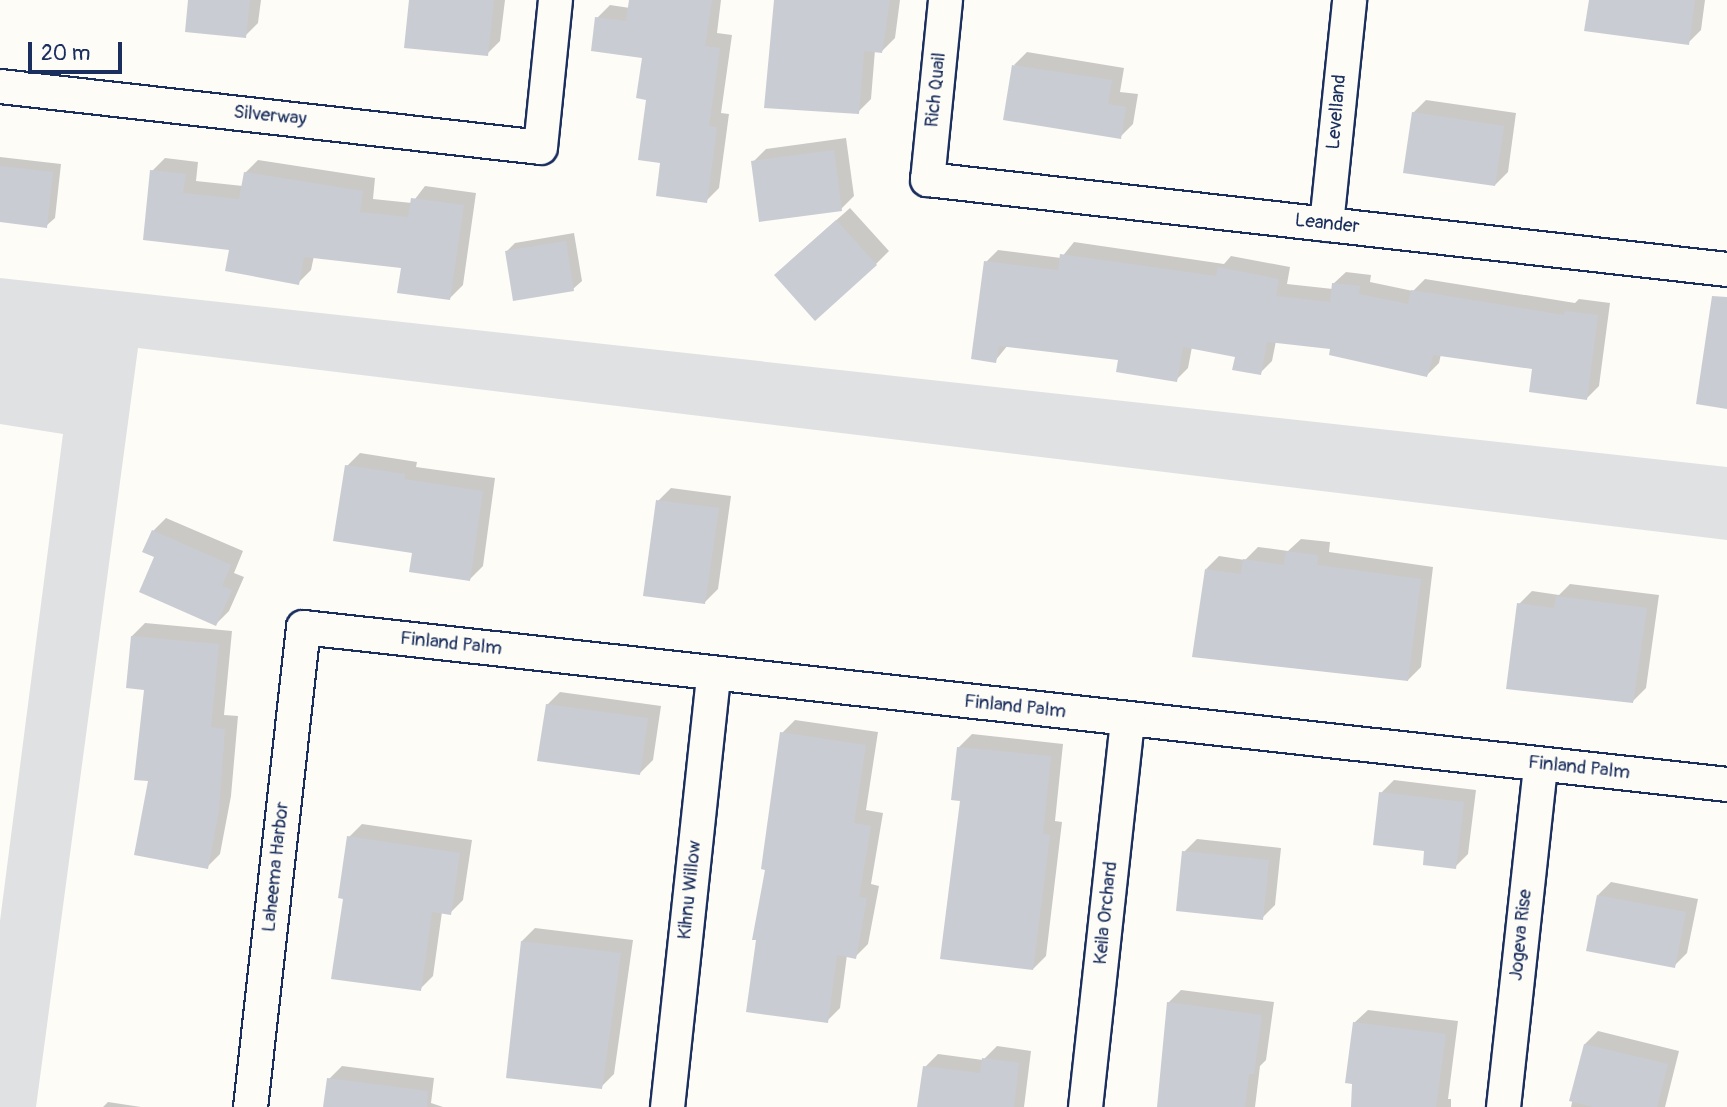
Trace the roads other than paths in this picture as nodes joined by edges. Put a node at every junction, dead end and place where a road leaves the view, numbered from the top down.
1 (555, 0) edge
2 (945, 0) edge
3 (1349, 0) edge
4 (0, 86) edge
5 (927, 179) joint
6 (1326, 224) junction
7 (1727, 261) edge
8 (1727, 269) edge
9 (303, 627) joint
10 (713, 673) junction
11 (1127, 719) junction
12 (1540, 764) junction
13 (1727, 784) edge
14 (250, 1107) edge
15 (667, 1107) edge
16 (1085, 1107) edge
17 (1503, 1107) edge

1 - 4 street, Silverway
2 - 5 street, Rich Quail
3 - 6 street, Levelland
5 - 6 street, Leander
6 - 8 street, Leander
7 - 8 street
9 - 10 street, Finland Palm
9 - 14 street, Laheema Harbor
10 - 11 street, Finland Palm
10 - 15 street, Kihnu Willow
11 - 12 street, Finland Palm
11 - 16 street, Keila Orchard
12 - 13 street, Finland Palm
12 - 17 street, Jogeva Rise

